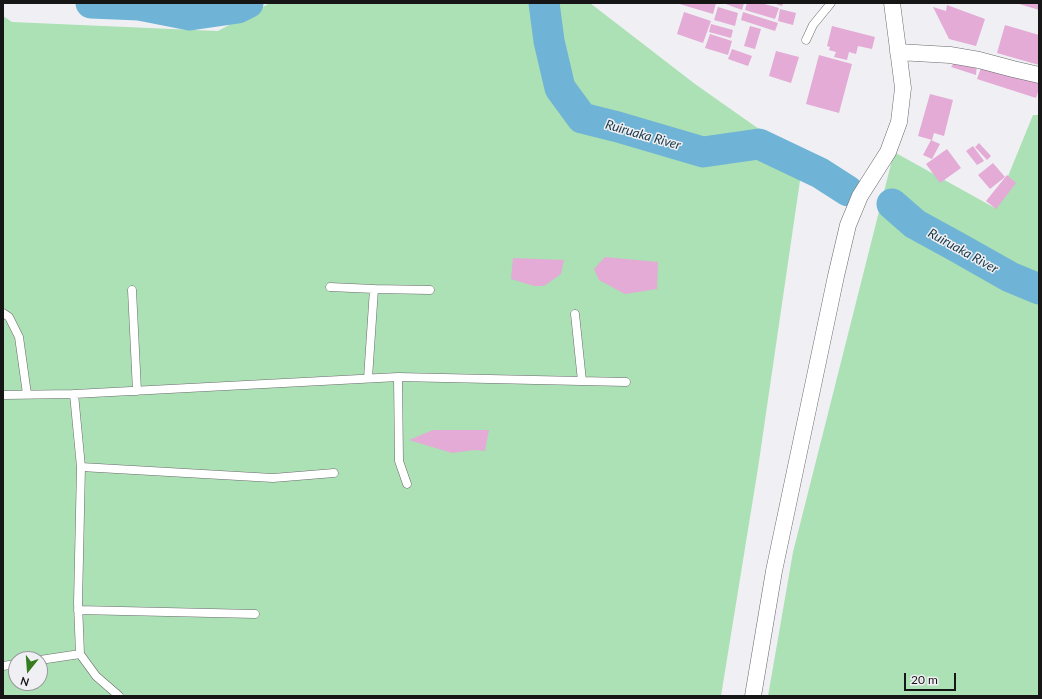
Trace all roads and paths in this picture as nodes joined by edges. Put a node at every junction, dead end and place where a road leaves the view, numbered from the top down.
1 (831, 3) edge
2 (892, 3) edge
3 (806, 40) dead end
4 (898, 52) junction
5 (1039, 75) edge
6 (330, 287) dead end
7 (374, 289) junction
8 (132, 290) dead end
9 (430, 290) dead end
10 (3, 313) edge
11 (575, 314) dead end
12 (398, 377) junction
13 (368, 378) junction
14 (582, 381) junction
15 (626, 382) dead end
16 (137, 391) junction
17 (27, 394) junction
18 (74, 394) junction
19 (3, 395) edge
20 (81, 467) junction
21 (334, 473) dead end
22 (407, 484) dead end
23 (78, 610) junction
24 (255, 614) dead end
25 (80, 654) junction
26 (48, 659) edge
27 (119, 696) edge
28 (753, 696) edge

1 - 3 lane
2 - 4 street
4 - 5 street
4 - 28 street
6 - 7 lane
7 - 9 lane
7 - 13 lane
8 - 16 lane
10 - 17 lane
11 - 14 lane
12 - 13 lane
12 - 14 lane
12 - 22 lane
13 - 16 lane
14 - 15 lane
16 - 18 lane
17 - 18 lane
17 - 19 lane
18 - 20 lane
20 - 21 lane
20 - 23 lane
23 - 24 lane
23 - 25 lane
25 - 26 lane
25 - 27 lane

